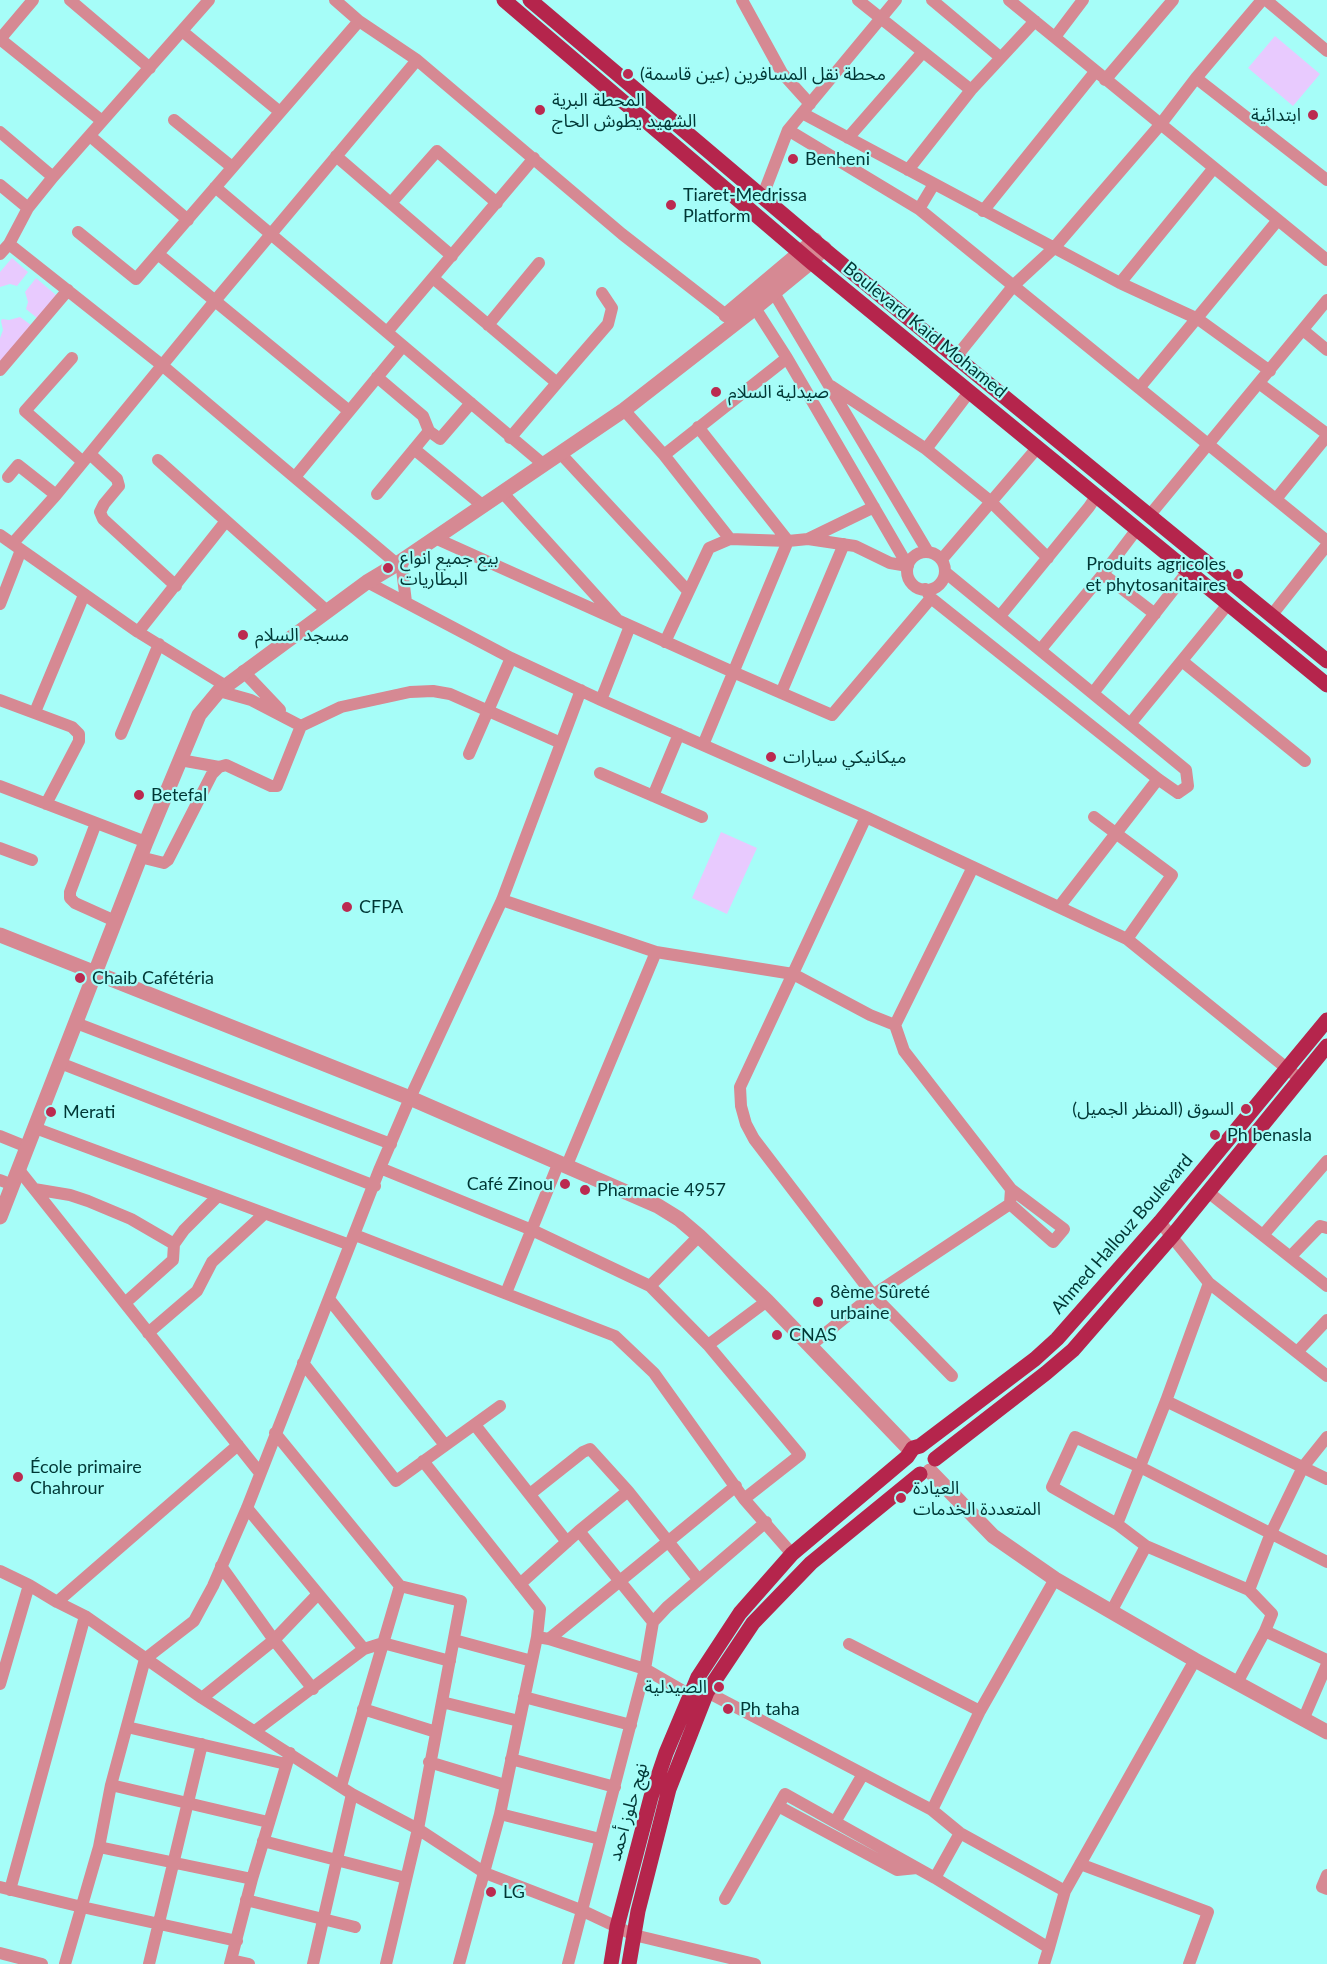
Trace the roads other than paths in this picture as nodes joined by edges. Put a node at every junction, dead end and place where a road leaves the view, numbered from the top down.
1 (33, 0) edge
2 (70, 0) edge
3 (209, 0) edge
4 (335, 0) edge
5 (504, 0) edge
6 (530, 0) edge
7 (742, 0) edge
8 (858, 0) edge
9 (896, 0) edge
10 (932, 0) edge
11 (1009, 0) edge
12 (1083, 0) edge
13 (1173, 0) edge
14 (1264, 0) edge
15 (880, 19) junction
16 (359, 21) junction
17 (1035, 21) junction
18 (182, 31) junction
19 (1055, 37) junction
20 (0, 39) edge
21 (1327, 51) edge
22 (923, 52) junction
23 (1000, 57) junction
24 (417, 60) junction
25 (150, 68) junction
26 (1100, 76) junction
27 (1196, 78) junction
28 (971, 90) junction
29 (806, 108) junction
30 (280, 112) junction
31 (174, 120) dead end
32 (102, 121) junction
33 (1160, 125) junction
34 (789, 130) junction
35 (0, 132) edge
36 (90, 135) junction
37 (848, 138) junction
38 (336, 156) junction
39 (534, 158) junction
40 (232, 167) junction
41 (1213, 169) junction
42 (908, 170) junction
43 (53, 177) junction
44 (1327, 180) edge
45 (934, 184) junction
46 (0, 185) edge
47 (214, 187) junction
48 (763, 195) junction
49 (391, 203) junction
50 (497, 203) junction
51 (28, 208) junction
52 (919, 209) junction
53 (983, 211) junction
54 (188, 220) junction
55 (1278, 220) junction
56 (78, 232) dead end
57 (272, 234) junction
58 (9, 244) junction
59 (819, 244) junction
60 (1054, 248) junction
61 (0, 254) edge
62 (158, 254) junction
63 (452, 256) junction
64 (805, 257) junction
65 (1327, 260) edge
66 (539, 263) dead end
67 (433, 278) junction
68 (1120, 283) junction
69 (1014, 285) junction
70 (68, 290) junction
71 (602, 293) dead end
72 (774, 293) junction
73 (1327, 300) edge
74 (214, 302) junction
75 (755, 308) junction
76 (1198, 319) junction
77 (730, 320) junction
78 (488, 325) junction
79 (1303, 330) junction
80 (387, 332) junction
81 (403, 346) junction
82 (1327, 350) edge
83 (956, 357) junction
84 (72, 358) dead end
85 (787, 358) junction
86 (164, 366) junction
87 (0, 370) edge
88 (1270, 371) junction
89 (377, 377) junction
90 (557, 383) junction
91 (826, 383) junction
92 (1260, 384) junction
93 (1140, 387) junction
94 (970, 392) junction
95 (471, 403) junction
96 (624, 410) junction
97 (349, 411) junction
98 (698, 428) junction
99 (429, 431) junction
100 (1327, 435) edge
101 (510, 438) junction
102 (1208, 444) junction
103 (1038, 447) junction
104 (414, 449) junction
105 (926, 449) junction
106 (560, 453) junction
107 (664, 455) junction
108 (87, 458) junction
109 (158, 460) dead end
110 (543, 464) junction
111 (8, 477) dead end
112 (295, 477) junction
113 (502, 492) junction
114 (377, 494) dead end
115 (56, 495) junction
116 (1097, 495) junction
117 (1276, 499) junction
118 (990, 501) junction
119 (482, 506) junction
120 (874, 507) junction
121 (1149, 516) junction
122 (226, 521) junction
123 (1137, 529) junction
124 (0, 535) edge
125 (435, 538) junction
126 (730, 539) junction
127 (808, 539) junction
128 (788, 541) junction
129 (1327, 543) edge
130 (844, 544) junction
131 (17, 547) junction
132 (928, 552) junction
133 (1048, 558) junction
134 (942, 559) junction
135 (399, 562) junction
136 (908, 566) junction
137 (1188, 571) junction
138 (945, 572) junction
139 (1103, 574) junction
140 (368, 582) junction
141 (176, 586) junction
142 (688, 591) junction
143 (928, 594) junction
144 (84, 595) junction
145 (406, 602) junction
146 (1229, 603) junction
147 (0, 604) edge
148 (327, 611) junction
149 (1155, 614) junction
150 (1000, 616) junction
151 (1271, 616) junction
152 (624, 624) junction
153 (138, 632) junction
154 (665, 642) junction
155 (159, 644) junction
156 (1041, 649) junction
157 (511, 658) junction
158 (1182, 661) junction
159 (1327, 661) edge
160 (243, 671) junction
161 (733, 672) junction
162 (1327, 685) edge
163 (223, 688) junction
164 (581, 690) junction
165 (781, 693) junction
166 (1093, 693) junction
167 (0, 700) edge
168 (602, 700) junction
169 (489, 711) junction
170 (35, 712) junction
171 (285, 716) junction
172 (1130, 724) junction
173 (301, 726) junction
174 (121, 734) dead end
175 (679, 734) junction
176 (561, 743) junction
177 (703, 745) junction
178 (469, 754) dead end
179 (180, 760) junction
180 (1305, 761) dead end
181 (219, 767) junction
182 (600, 773) dead end
183 (1158, 779) junction
184 (0, 786) edge
185 (653, 796) junction
186 (46, 804) junction
187 (702, 817) dead end
188 (866, 817) junction
189 (1094, 817) dead end
190 (96, 823) junction
191 (1116, 835) junction
192 (146, 842) junction
193 (0, 848) edge
194 (140, 857) junction
195 (32, 860) dead end
196 (973, 867) junction
197 (502, 900) junction
198 (1059, 907) junction
199 (115, 921) junction
200 (0, 935) edge
201 (1127, 939) junction
202 (656, 952) junction
203 (95, 973) junction
204 (793, 974) junction
205 (1327, 1020) edge
206 (76, 1023) junction
207 (895, 1025) junction
208 (1327, 1046) edge
209 (60, 1063) junction
210 (1285, 1068) junction
211 (1300, 1079) junction
212 (410, 1098) junction
213 (35, 1128) junction
214 (0, 1136) edge
215 (392, 1144) junction
216 (27, 1147) junction
217 (1327, 1161) edge
218 (563, 1164) junction
219 (380, 1168) junction
220 (19, 1170) junction
221 (6, 1182) edge
222 (375, 1186) junction
223 (34, 1189) junction
224 (1011, 1189) junction
225 (1208, 1192) junction
226 (218, 1196) junction
227 (1010, 1204) junction
228 (264, 1214) junction
229 (0, 1217) edge
230 (1160, 1222) junction
231 (1327, 1228) edge
232 (532, 1230) junction
233 (1173, 1235) junction
234 (1263, 1235) junction
235 (699, 1236) junction
236 (352, 1240) junction
237 (174, 1244) junction
238 (1290, 1257) junction
239 (1209, 1283) junction
240 (650, 1286) junction
241 (1327, 1286) edge
242 (506, 1293) junction
243 (873, 1295) junction
244 (330, 1299) junction
245 (767, 1301) junction
246 (125, 1303) junction
247 (1327, 1320) edge
248 (148, 1333) junction
249 (708, 1345) junction
250 (811, 1345) junction
251 (1298, 1351) junction
252 (303, 1363) junction
253 (1327, 1376) edge
254 (952, 1377) dead end
255 (1166, 1401) junction
256 (500, 1406) dead end
257 (475, 1425) junction
258 (275, 1433) junction
259 (1327, 1437) edge
260 (238, 1445) junction
261 (445, 1445) junction
262 (913, 1451) junction
263 (423, 1461) junction
264 (1140, 1467) junction
265 (1303, 1467) junction
266 (928, 1468) junction
267 (260, 1473) junction
268 (1327, 1479) edge
269 (736, 1486) junction
270 (628, 1491) junction
271 (530, 1494) junction
272 (744, 1498) junction
273 (247, 1508) junction
274 (766, 1522) junction
275 (1117, 1524) junction
276 (579, 1531) junction
277 (1271, 1533) junction
278 (567, 1542) junction
279 (667, 1542) junction
280 (1146, 1546) junction
281 (792, 1554) junction
282 (1327, 1562) edge
283 (221, 1566) junction
284 (0, 1571) edge
285 (698, 1579) junction
286 (1055, 1579) junction
287 (621, 1580) junction
288 (520, 1584) junction
289 (29, 1585) junction
290 (400, 1586) junction
291 (1249, 1590) junction
292 (318, 1594) junction
293 (57, 1602) junction
294 (1111, 1612) junction
295 (85, 1616) junction
296 (653, 1622) junction
297 (1265, 1631) junction
298 (543, 1638) junction
299 (274, 1640) junction
300 (454, 1640) junction
301 (383, 1643) junction
302 (849, 1644) dead end
303 (364, 1649) junction
304 (146, 1659) junction
305 (1195, 1660) junction
306 (450, 1661) junction
307 (532, 1661) junction
308 (1327, 1662) edge
309 (645, 1669) junction
310 (1237, 1683) junction
311 (0, 1684) edge
312 (313, 1689) junction
313 (707, 1692) junction
314 (690, 1695) junction
315 (524, 1697) junction
316 (202, 1698) junction
317 (442, 1702) junction
318 (363, 1709) junction
319 (980, 1712) junction
320 (1303, 1720) junction
321 (519, 1721) junction
322 (631, 1725) junction
323 (127, 1727) junction
324 (255, 1731) junction
325 (436, 1732) junction
326 (1327, 1732) edge
327 (202, 1744) junction
328 (288, 1759) junction
329 (510, 1759) junction
330 (429, 1762) junction
331 (863, 1774) junction
332 (111, 1785) junction
333 (505, 1785) junction
334 (341, 1786) junction
335 (615, 1787) junction
336 (352, 1794) junction
337 (188, 1804) junction
338 (778, 1806) junction
339 (932, 1810) junction
340 (500, 1814) junction
341 (268, 1822) junction
342 (836, 1822) junction
343 (418, 1829) junction
344 (960, 1833) junction
345 (600, 1839) junction
346 (263, 1841) junction
347 (99, 1847) junction
348 (337, 1861) junction
349 (173, 1863) junction
350 (1080, 1863) junction
351 (917, 1868) junction
352 (485, 1873) junction
353 (1327, 1875) edge
354 (406, 1878) junction
355 (935, 1878) junction
356 (252, 1879) junction
357 (5, 1888) edge
358 (1327, 1889) edge
359 (1065, 1891) junction
360 (725, 1899) dead end
361 (246, 1900) junction
362 (82, 1908) junction
363 (581, 1910) junction
364 (323, 1919) junction
365 (158, 1924) junction
366 (355, 1927) dead end
367 (617, 1927) junction
368 (634, 1935) junction
369 (237, 1941) junction
370 (1049, 1948) junction
371 (0, 1953) edge
372 (231, 1962) edge
373 (463, 1963) edge
374 (42, 1964) edge
375 (65, 1964) edge
376 (149, 1964) edge
377 (249, 1964) edge
378 (313, 1964) edge
379 (386, 1964) edge
380 (568, 1964) edge
381 (611, 1964) edge
382 (629, 1964) edge
383 (755, 1964) edge
384 (1044, 1964) edge
385 (1189, 1964) edge

1 - 20 street
2 - 25 street
3 - 18 street
4 - 16 street
5 - 64 main road, Boulevard Kaid Mohamed
6 - 48 main road, Boulevard Kaid Mohamed
7 - 29 street
8 - 15 street
9 - 15 street
10 - 23 street
11 - 17 street
12 - 19 street
13 - 26 street
14 - 21 street
14 - 27 street
15 - 22 street
15 - 29 street
16 - 24 street
16 - 30 street
17 - 19 street
17 - 23 street
18 - 25 street
18 - 30 street
19 - 26 street
20 - 32 street
22 - 28 street
22 - 37 street
23 - 28 street
24 - 38 street
24 - 39 street
25 - 32 street
26 - 33 street
26 - 53 street
27 - 33 street
27 - 44 street
28 - 42 street
29 - 34 street
29 - 37 street
30 - 40 street
31 - 40 street
32 - 36 street
33 - 41 street
33 - 60 street
34 - 48 street
34 - 52 street
35 - 43 street
36 - 43 street
36 - 54 street
37 - 42 street
38 - 49 street
38 - 57 street
39 - 50 street
39 - 77 street
40 - 47 street
41 - 55 street
41 - 68 street
42 - 45 street
43 - 51 street
45 - 52 street
45 - 53 street
46 - 51 street
47 - 54 street
47 - 57 street
48 - 59 main road, Boulevard Kaid Mohamed
49 - 50 street
49 - 63 street
50 - 63 street
51 - 58 street
52 - 69 street
53 - 60 street
54 - 62 street
55 - 65 street
55 - 76 street
56 - 62 street
57 - 74 street
57 - 80 street
58 - 61 street
58 - 70 street
59 - 64 street
59 - 83 main road, Boulevard Kaid Mohamed
60 - 68 street
60 - 69 street
62 - 74 street
63 - 67 street
64 - 72 street
64 - 77 street
64 - 94 main road, Boulevard Kaid Mohamed
66 - 78 street
67 - 78 street
67 - 80 street
68 - 76 street
69 - 83 street
69 - 93 street
70 - 86 street
70 - 87 street
71 - 90 street
72 - 75 street
72 - 91 street
73 - 79 street
74 - 86 street
74 - 97 street
75 - 77 street
75 - 85 street
76 - 88 street
76 - 93 street
77 - 96 street
78 - 90 street
79 - 82 street
79 - 88 street
80 - 81 street
81 - 89 street
81 - 95 street
83 - 121 main road, Boulevard Kaid Mohamed
84 - 108 street
85 - 98 street
85 - 120 street
86 - 108 street
86 - 112 street
88 - 92 street
89 - 97 street
89 - 99 street
90 - 101 street
91 - 105 street
91 - 132 street
92 - 100 street
92 - 102 street
93 - 102 street
94 - 103 main road, Boulevard Kaid Mohamed
94 - 105 street
95 - 99 street
95 - 101 street
96 - 106 street
96 - 107 street
97 - 112 street
98 - 107 street
98 - 128 street
99 - 104 street
100 - 117 street
101 - 110 street
102 - 117 street
102 - 121 street
103 - 116 main road, Boulevard Kaid Mohamed
103 - 118 street
104 - 114 street
104 - 119 street
105 - 118 street
106 - 110 street
106 - 142 street
107 - 126 street
108 - 115 street
108 - 141 street
109 - 122 street
110 - 113 street
111 - 115 street
112 - 135 street
113 - 119 street
113 - 152 street
115 - 131 street
116 - 123 main road, Boulevard Kaid Mohamed
116 - 133 street
117 - 129 street
118 - 133 street
118 - 134 street
119 - 125 street
120 - 127 street
120 - 136 street
121 - 151 main road, Boulevard Kaid Mohamed
122 - 141 street
122 - 148 street
123 - 137 main road, Boulevard Kaid Mohamed
123 - 139 street
124 - 131 street
125 - 135 street
125 - 152 street
126 - 128 street
126 - 142 street
127 - 128 street
127 - 130 street
128 - 161 street
129 - 151 street
130 - 136 street
130 - 165 street
131 - 144 street
131 - 147 street
132 - 134 street
132 - 136 street
133 - 150 street
134 - 138 street
135 - 140 street
135 - 145 street
136 - 143 street
137 - 146 main road, Boulevard Kaid Mohamed
137 - 149 street
138 - 143 street
138 - 150 street
139 - 149 street
139 - 156 street
140 - 145 street
140 - 148 street
141 - 153 street
142 - 154 street
143 - 165 street
143 - 183 street
144 - 153 street
144 - 170 street
145 - 157 street
146 - 158 street
146 - 162 main road, Boulevard Kaid Mohamed
148 - 160 street
149 - 166 street
150 - 156 street
151 - 159 main road, Boulevard Kaid Mohamed
152 - 154 street
152 - 168 street
153 - 155 street
154 - 161 street
155 - 163 street
155 - 174 street
156 - 166 street
157 - 164 street
157 - 169 street
158 - 172 street
158 - 180 street
160 - 163 street
160 - 171 street
161 - 165 street
161 - 177 street
163 - 171 street
163 - 179 street
164 - 168 street
164 - 176 street
166 - 172 street
167 - 170 street
168 - 175 street
169 - 173 street
169 - 176 street
169 - 178 street
170 - 186 street
171 - 173 street
172 - 183 street
173 - 181 street
175 - 177 street
175 - 185 street
176 - 197 street
177 - 188 street
179 - 181 street
179 - 192 street
181 - 194 street
182 - 185 street
183 - 191 street
184 - 186 street
185 - 187 street
186 - 190 street
188 - 196 street
188 - 204 street
189 - 191 street
190 - 192 street
190 - 199 street
191 - 198 street
191 - 201 street
192 - 194 street
193 - 195 street
194 - 199 street
196 - 198 street
196 - 207 street
197 - 202 street
197 - 212 street
198 - 201 street
199 - 203 street
200 - 203 street
201 - 210 street
202 - 204 street
202 - 218 street
203 - 206 street
203 - 212 street
204 - 207 street
204 - 243 street
205 - 210 main road, Ahmed Hallouz Boulevard
206 - 209 street
206 - 215 street
207 - 224 street
208 - 211 main road, نهج حلوز أحمد
209 - 213 street
209 - 222 street
210 - 211 street
210 - 230 main road, Ahmed Hallouz Boulevard
211 - 225 main road, نهج حلوز أحمد
212 - 215 street
212 - 218 street
213 - 216 street
213 - 226 street
214 - 216 street
215 - 219 street
216 - 220 street
217 - 234 street
218 - 232 street
218 - 235 street
219 - 222 street
219 - 232 street
220 - 221 street
220 - 223 street
221 - 229 street
222 - 236 street
223 - 237 street
223 - 246 street
224 - 227 street
224 - 227 street
225 - 233 main road, نهج حلوز أحمد
225 - 234 street
226 - 228 street
226 - 237 street
227 - 243 street
228 - 236 street
228 - 248 street
230 - 233 street
230 - 262 main road, Ahmed Hallouz Boulevard
231 - 238 street
232 - 240 street
232 - 242 street
233 - 239 street
233 - 266 main road, نهج حلوز أحمد
234 - 238 street
235 - 240 street
235 - 245 street
236 - 242 street
236 - 244 street
237 - 246 street
238 - 241 street
239 - 251 street
239 - 255 street
240 - 249 street
242 - 269 street
243 - 250 street
243 - 254 street
244 - 252 street
244 - 261 street
245 - 249 street
245 - 250 street
246 - 248 street
247 - 251 street
248 - 260 street
249 - 272 street
250 - 262 street
251 - 253 street
252 - 258 street
252 - 263 street
255 - 264 street
255 - 265 street
256 - 257 street
257 - 261 street
257 - 271 street
258 - 267 street
258 - 290 street
259 - 265 street
260 - 267 street
260 - 293 street
261 - 263 street
262 - 266 main road
262 - 266 main road
262 - 281 main road, Ahmed Hallouz Boulevard
263 - 288 street
264 - 275 street
264 - 275 street
264 - 277 street
265 - 268 street
265 - 277 street
266 - 286 street
266 - 313 main road, نهج حلوز أحمد
267 - 273 street
269 - 272 street
269 - 279 street
270 - 271 street
270 - 276 street
270 - 279 street
271 - 278 street
272 - 274 street
273 - 283 street
273 - 292 street
274 - 281 street
274 - 285 street
275 - 280 street
276 - 278 street
276 - 287 street
277 - 282 street
277 - 291 street
278 - 288 street
279 - 285 street
279 - 287 street
280 - 291 street
280 - 294 street
281 - 314 main road, نهج حلوز أحمد
283 - 299 street
283 - 304 street
284 - 289 street
285 - 296 street
286 - 294 street
286 - 319 street
287 - 296 street
287 - 298 street
288 - 298 street
289 - 293 street
289 - 311 street
290 - 300 street
290 - 301 street
291 - 297 street
292 - 299 street
292 - 303 street
293 - 295 street
294 - 305 street
295 - 304 street
295 - 357 street
296 - 309 street
297 - 308 street
297 - 310 street
298 - 307 street
298 - 309 street
299 - 312 street
299 - 316 street
300 - 306 street
300 - 307 street
301 - 303 street
301 - 306 street
301 - 318 street
302 - 319 street
303 - 312 street
304 - 316 street
304 - 323 street
305 - 310 street
305 - 350 street
306 - 317 street
307 - 315 street
308 - 320 street
309 - 314 street
309 - 322 street
310 - 320 street
312 - 324 street
313 - 314 street
313 - 331 street
313 - 368 main road, نهج حلوز أحمد
314 - 367 main road, نهج حلوز أحمد
315 - 321 street
315 - 322 street
316 - 324 street
317 - 321 street
317 - 325 street
318 - 325 street
318 - 334 street
319 - 339 street
320 - 326 street
321 - 329 street
322 - 335 street
323 - 327 street
323 - 332 street
324 - 328 street
325 - 330 street
327 - 328 street
327 - 337 street
328 - 334 street
328 - 341 street
329 - 333 street
329 - 335 street
330 - 333 street
330 - 343 street
331 - 339 street
331 - 342 street
332 - 337 street
332 - 347 street
333 - 340 street
334 - 336 street
335 - 345 street
336 - 343 street
336 - 348 street
337 - 341 street
337 - 349 street
338 - 342 street
338 - 351 street
338 - 360 street
339 - 344 street
340 - 345 street
340 - 352 street
341 - 346 street
342 - 351 street
343 - 352 street
343 - 354 street
344 - 355 street
344 - 359 street
345 - 363 street
346 - 348 street
346 - 356 street
347 - 349 street
347 - 362 street
348 - 354 street
348 - 364 street
349 - 356 street
349 - 365 street
350 - 359 street
350 - 385 street
351 - 355 street
352 - 363 street
352 - 373 street
353 - 358 street
354 - 379 street
355 - 370 street
356 - 361 street
357 - 362 street
359 - 370 street
361 - 364 street
361 - 369 street
362 - 365 street
362 - 375 street
363 - 367 street
363 - 380 street
364 - 366 street
364 - 378 street
365 - 369 street
365 - 376 street
367 - 368 street
367 - 381 main road, نهج حلوز أحمد
368 - 382 main road, نهج حلوز أحمد
368 - 383 street
369 - 372 street
370 - 384 street
371 - 374 street
372 - 377 street

